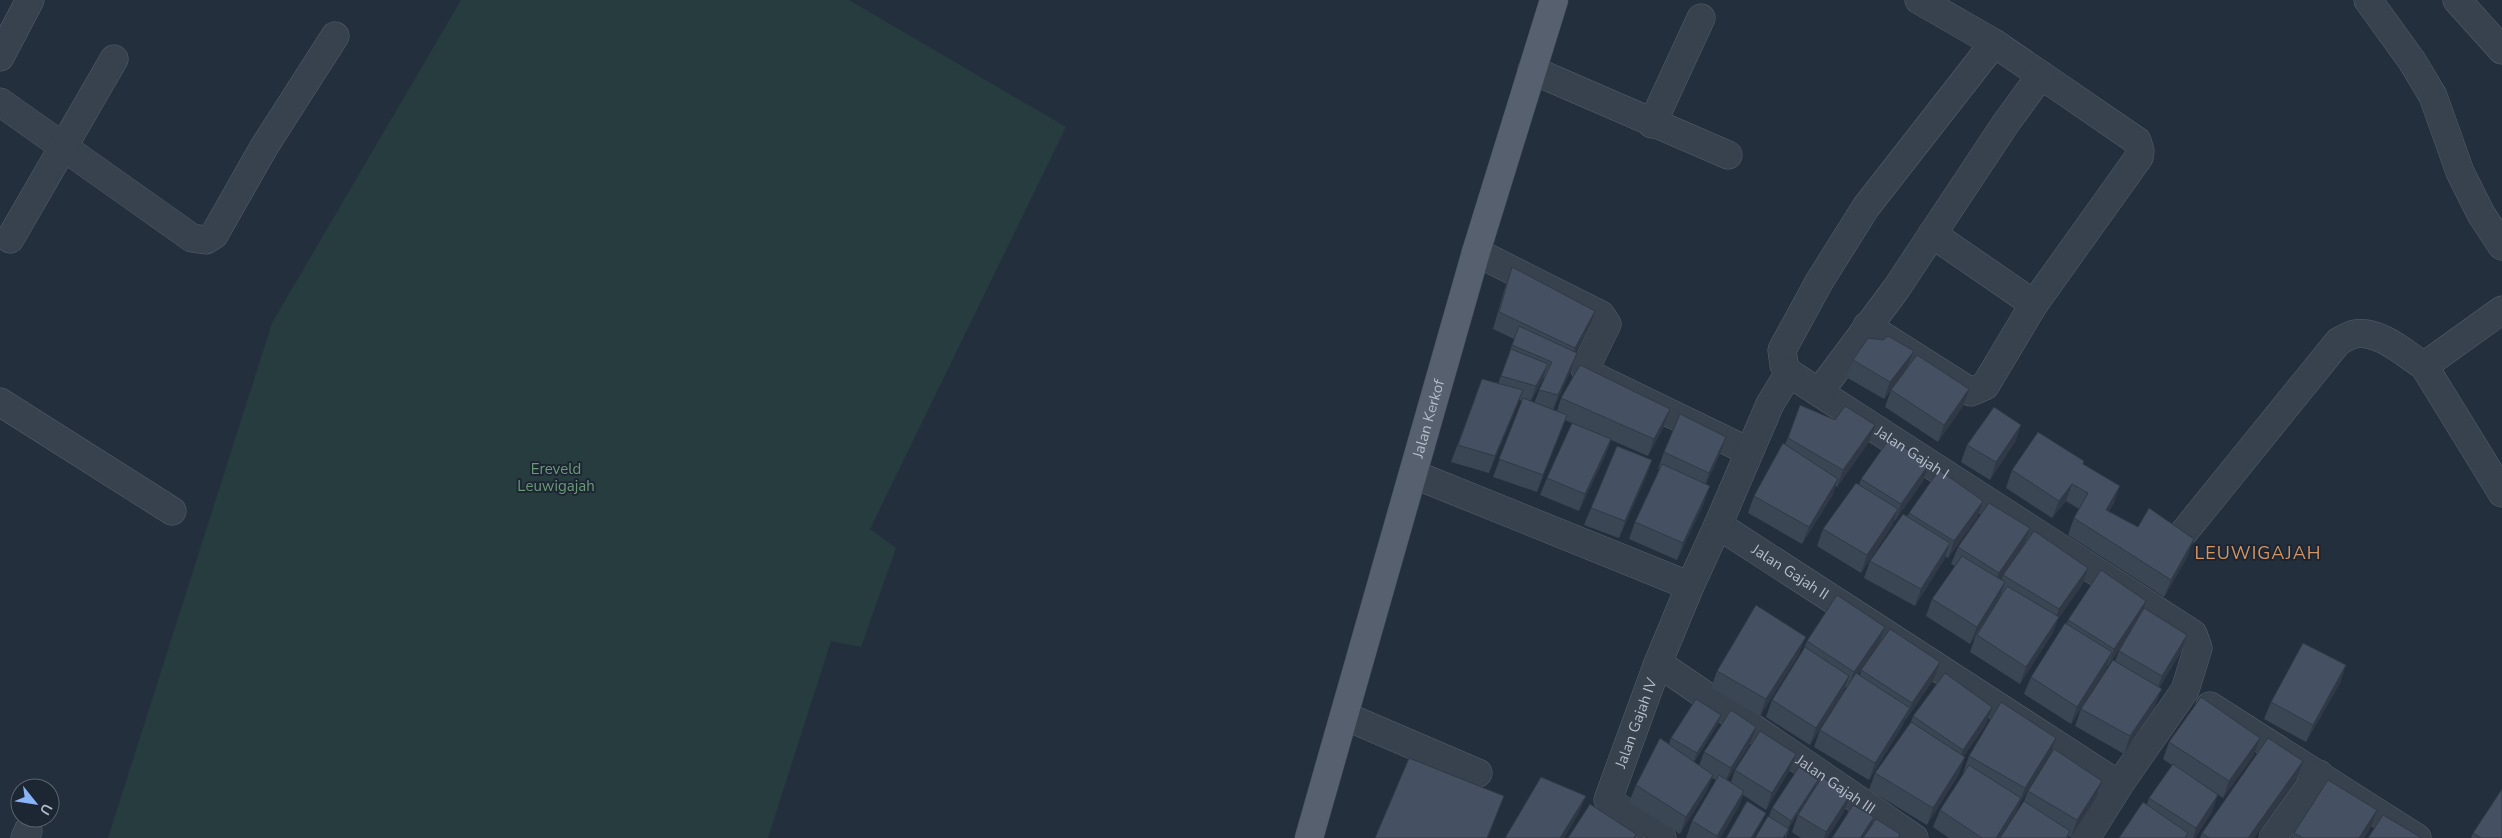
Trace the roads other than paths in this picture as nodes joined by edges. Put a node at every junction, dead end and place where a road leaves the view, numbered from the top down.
1 (30, 0) edge
2 (1554, 0) edge
3 (1919, 0) edge
4 (2368, 0) edge
5 (2457, 0) edge
6 (1701, 18) dead end
7 (334, 36) dead end
8 (1994, 43) junction
9 (2502, 50) edge
10 (0, 57) edge
11 (114, 59) dead end
12 (1532, 70) junction
13 (2042, 75) junction
14 (0, 102) edge
15 (1652, 124) junction
16 (64, 148) junction
17 (1728, 155) dead end
18 (1932, 234) junction
19 (10, 239) dead end
20 (2502, 246) edge
21 (1476, 252) junction
22 (2034, 304) junction
23 (2502, 310) edge
24 (1868, 326) junction
25 (2424, 366) junction
26 (1789, 373) junction
27 (1820, 391) junction
28 (0, 402) edge
29 (1748, 451) junction
30 (1413, 474) junction
31 (2502, 493) edge
32 (172, 511) dead end
33 (1718, 525) junction
34 (2185, 531) edge
35 (1690, 586) junction
36 (1658, 663) junction
37 (2186, 690) junction
38 (1345, 716) junction
39 (1478, 773) dead end
40 (2319, 774) junction
41 (2119, 785) junction
42 (1309, 838) edge
43 (1662, 838) edge
44 (1914, 838) edge
45 (2086, 838) edge
46 (2273, 838) edge
47 (2417, 838) edge

1 - 10 street
2 - 12 main road, Jalan Kerkof
3 - 8 street
4 - 20 street
5 - 9 street
6 - 15 street
7 - 16 street
8 - 13 street
8 - 26 street
11 - 16 street
12 - 15 street
12 - 21 main road, Jalan Kerkof
13 - 18 street
13 - 22 street
14 - 16 street
15 - 17 street
16 - 19 street
18 - 22 street
18 - 24 street
21 - 29 street
21 - 30 main road, Jalan Kerkof
22 - 24 street
23 - 25 street
24 - 27 street
25 - 31 street
25 - 34 street
26 - 27 street, Jalan Gajah I
26 - 29 street
27 - 37 street, Jalan Gajah I
28 - 32 street
29 - 33 street
30 - 35 street
30 - 38 main road, Jalan Kerkof
33 - 35 street
33 - 41 street, Jalan Gajah II
35 - 36 street, Jalan Gajah IV
36 - 43 street, Jalan Gajah IV
36 - 44 street, Jalan Gajah III
37 - 40 street
37 - 41 street, Jalan Gajah I
38 - 39 street
38 - 42 main road, Jalan Kerkof
40 - 46 street
40 - 47 street
41 - 45 street

